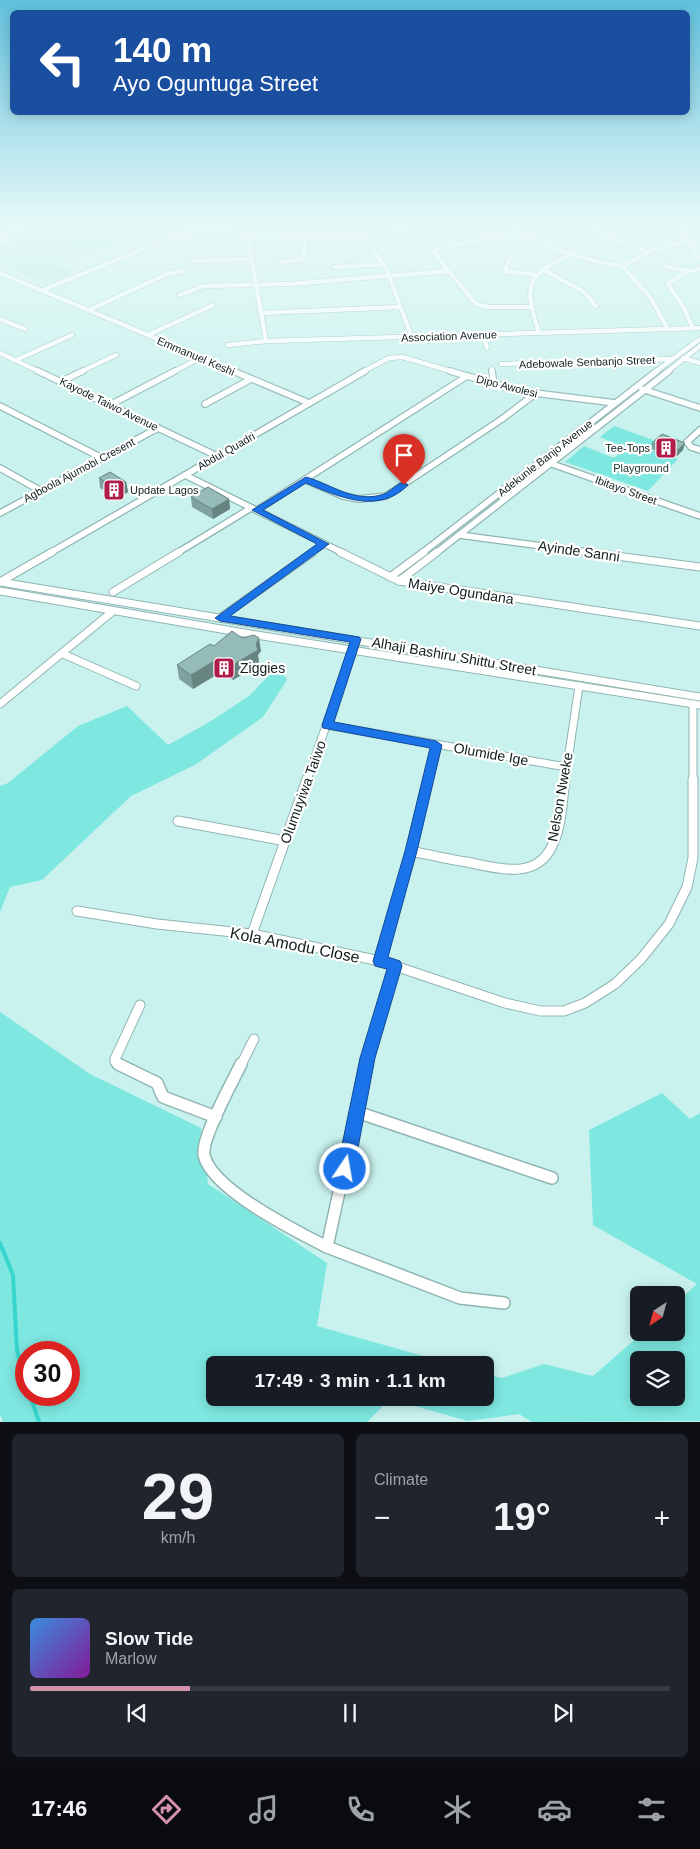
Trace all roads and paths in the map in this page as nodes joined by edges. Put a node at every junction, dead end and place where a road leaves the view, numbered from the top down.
1 (51, 293) edge
2 (125, 293) edge
3 (182, 293) edge
4 (257, 293) edge
5 (396, 293) edge
6 (469, 293) edge
7 (528, 293) edge
8 (585, 293) edge
9 (647, 293) edge
10 (674, 293) edge
11 (179, 295) dead end
12 (213, 305) dead end
13 (596, 306) dead end
14 (400, 307) junction
15 (530, 307) junction
16 (89, 310) junction
17 (260, 313) junction
18 (0, 320) edge
19 (693, 328) junction
20 (700, 328) edge
21 (25, 329) dead end
22 (668, 329) junction
23 (540, 333) junction
24 (72, 335) dead end
25 (148, 335) junction
26 (483, 335) junction
27 (412, 338) junction
28 (700, 339) edge
29 (266, 341) junction
30 (228, 344) dead end
31 (700, 346) edge
32 (487, 348) dead end
33 (0, 353) edge
34 (116, 355) dead end
35 (402, 357) joint
36 (200, 358) junction
37 (675, 358) junction
38 (684, 359) junction
39 (16, 360) junction
40 (700, 363) edge
41 (501, 364) dead end
42 (492, 370) dead end
43 (467, 376) junction
44 (252, 379) junction
45 (62, 381) junction
46 (494, 384) junction
47 (635, 387) junction
48 (645, 390) junction
49 (535, 394) junction
50 (309, 403) junction
51 (615, 403) junction
52 (205, 404) dead end
53 (110, 405) junction
54 (0, 406) edge
55 (700, 408) edge
56 (158, 428) junction
57 (700, 430) edge
58 (700, 450) edge
59 (217, 456) junction
60 (102, 458) junction
61 (552, 464) junction
62 (0, 468) edge
63 (185, 475) junction
64 (306, 480) junction
65 (42, 491) junction
66 (254, 509) junction
67 (0, 513) edge
68 (700, 516) edge
69 (459, 535) junction
70 (324, 544) junction
71 (700, 567) edge
72 (390, 577) junction
73 (399, 581) junction
74 (0, 582) edge
75 (0, 591) edge
76 (113, 592) dead end
77 (113, 611) junction
78 (220, 618) junction
79 (700, 626) edge
80 (356, 639) junction
81 (353, 649) junction
82 (63, 654) junction
83 (136, 686) dead end
84 (579, 686) junction
85 (698, 702) edge
86 (0, 704) edge
87 (327, 725) junction
88 (436, 745) junction
89 (566, 767) junction
90 (178, 821) dead end
91 (286, 840) junction
92 (411, 851) junction
93 (77, 911) dead end
94 (252, 934) junction
95 (380, 961) junction
96 (395, 966) junction
97 (140, 1006) dead end
98 (254, 1039) dead end
99 (357, 1112) junction
100 (216, 1117) junction
101 (552, 1178) dead end
102 (327, 1247) junction
103 (504, 1303) dead end

1 - 16 street, Emmanuel Keshi
2 - 16 street
3 - 11 street
4 - 17 street
5 - 14 street
6 - 15 street
7 - 15 street
8 - 13 street
9 - 22 street
10 - 19 street
12 - 25 street
14 - 17 street
14 - 27 street
15 - 23 street
16 - 25 street, Emmanuel Keshi
17 - 29 street
18 - 21 street
19 - 20 street, Association Avenue
19 - 22 street, Association Avenue
22 - 23 street, Association Avenue
23 - 26 street, Association Avenue
24 - 39 street
25 - 36 street, Emmanuel Keshi
26 - 27 street, Association Avenue
26 - 32 street
27 - 29 street, Association Avenue
28 - 37 street, Adekunle Banjo Avenue
29 - 30 street, Association Avenue
31 - 38 street, Adekunle Banjo Avenue
33 - 39 street, Kayode Taiwo Avenue
34 - 45 street
35 - 43 street, Dipo Awolesi
35 - 50 street, Abdul Quadri
36 - 44 street, Emmanuel Keshi
36 - 53 street
37 - 38 street
37 - 41 street, Adebowale Senbanjo Street
37 - 47 street, Adekunle Banjo Avenue
38 - 40 street
38 - 48 street, Adekunle Banjo Avenue
39 - 45 street, Kayode Taiwo Avenue
42 - 46 street
43 - 46 street, Dipo Awolesi
43 - 64 street
44 - 50 street, Emmanuel Keshi
44 - 52 street
45 - 53 street, Kayode Taiwo Avenue
46 - 49 street, Dipo Awolesi
47 - 48 street
47 - 51 street, Adekunle Banjo Avenue
48 - 55 street
48 - 61 street, Adekunle Banjo Avenue
49 - 51 street, Dipo Awolesi
49 - 64 street
50 - 59 street, Abdul Quadri
51 - 72 street, Adekunle Banjo Avenue
53 - 56 street, Kayode Taiwo Avenue
54 - 60 street
56 - 59 street, Kayode Taiwo Avenue
56 - 60 street, Agboola Ajumobi Cresent
57 - 58 street
59 - 63 street, Abdul Quadri
60 - 65 street, Agboola Ajumobi Cresent
61 - 68 street, Ibitayo Street
61 - 69 street, Adekunle Banjo Avenue
62 - 65 street
63 - 66 street, Maiye Ogundana
63 - 74 street, Abdul Quadri
64 - 66 street
65 - 67 street, Agboola Ajumobi Cresent
66 - 70 street, Maiye Ogundana
66 - 76 street
69 - 71 street, Ayinde Sanni
69 - 73 street, Adekunle Banjo Avenue
70 - 72 street, Maiye Ogundana
70 - 78 street
72 - 73 street, Maiye Ogundana
73 - 79 street, Maiye Ogundana
74 - 78 street, Alhaji Bashiru Shittu Street
75 - 77 street, Alhaji Bashiru Shittu Street
77 - 81 street, Alhaji Bashiru Shittu Street
77 - 82 street
78 - 80 street, Alhaji Bashiru Shittu Street
80 - 81 street, Olumuyiwa Taiwo
80 - 85 street, Alhaji Bashiru Shittu Street
81 - 84 street, Alhaji Bashiru Shittu Street
81 - 87 street, Olumuyiwa Taiwo
82 - 83 street
82 - 86 street
84 - 85 street, Alhaji Bashiru Shittu Street
84 - 89 street, Nelson Nweke
85 - 96 street, Kola Amodu Close
87 - 88 street, Olumide Ige
87 - 91 street, Olumuyiwa Taiwo
88 - 89 street, Olumide Ige
88 - 92 street
89 - 92 street, Nelson Nweke
90 - 91 street
91 - 94 street, Olumuyiwa Taiwo
92 - 95 street
93 - 94 street, Kola Amodu Close
94 - 95 street, Kola Amodu Close
95 - 96 street, Kola Amodu Close
96 - 99 street
97 - 100 street
98 - 100 street
99 - 101 street
99 - 102 street
100 - 102 street
102 - 103 street

